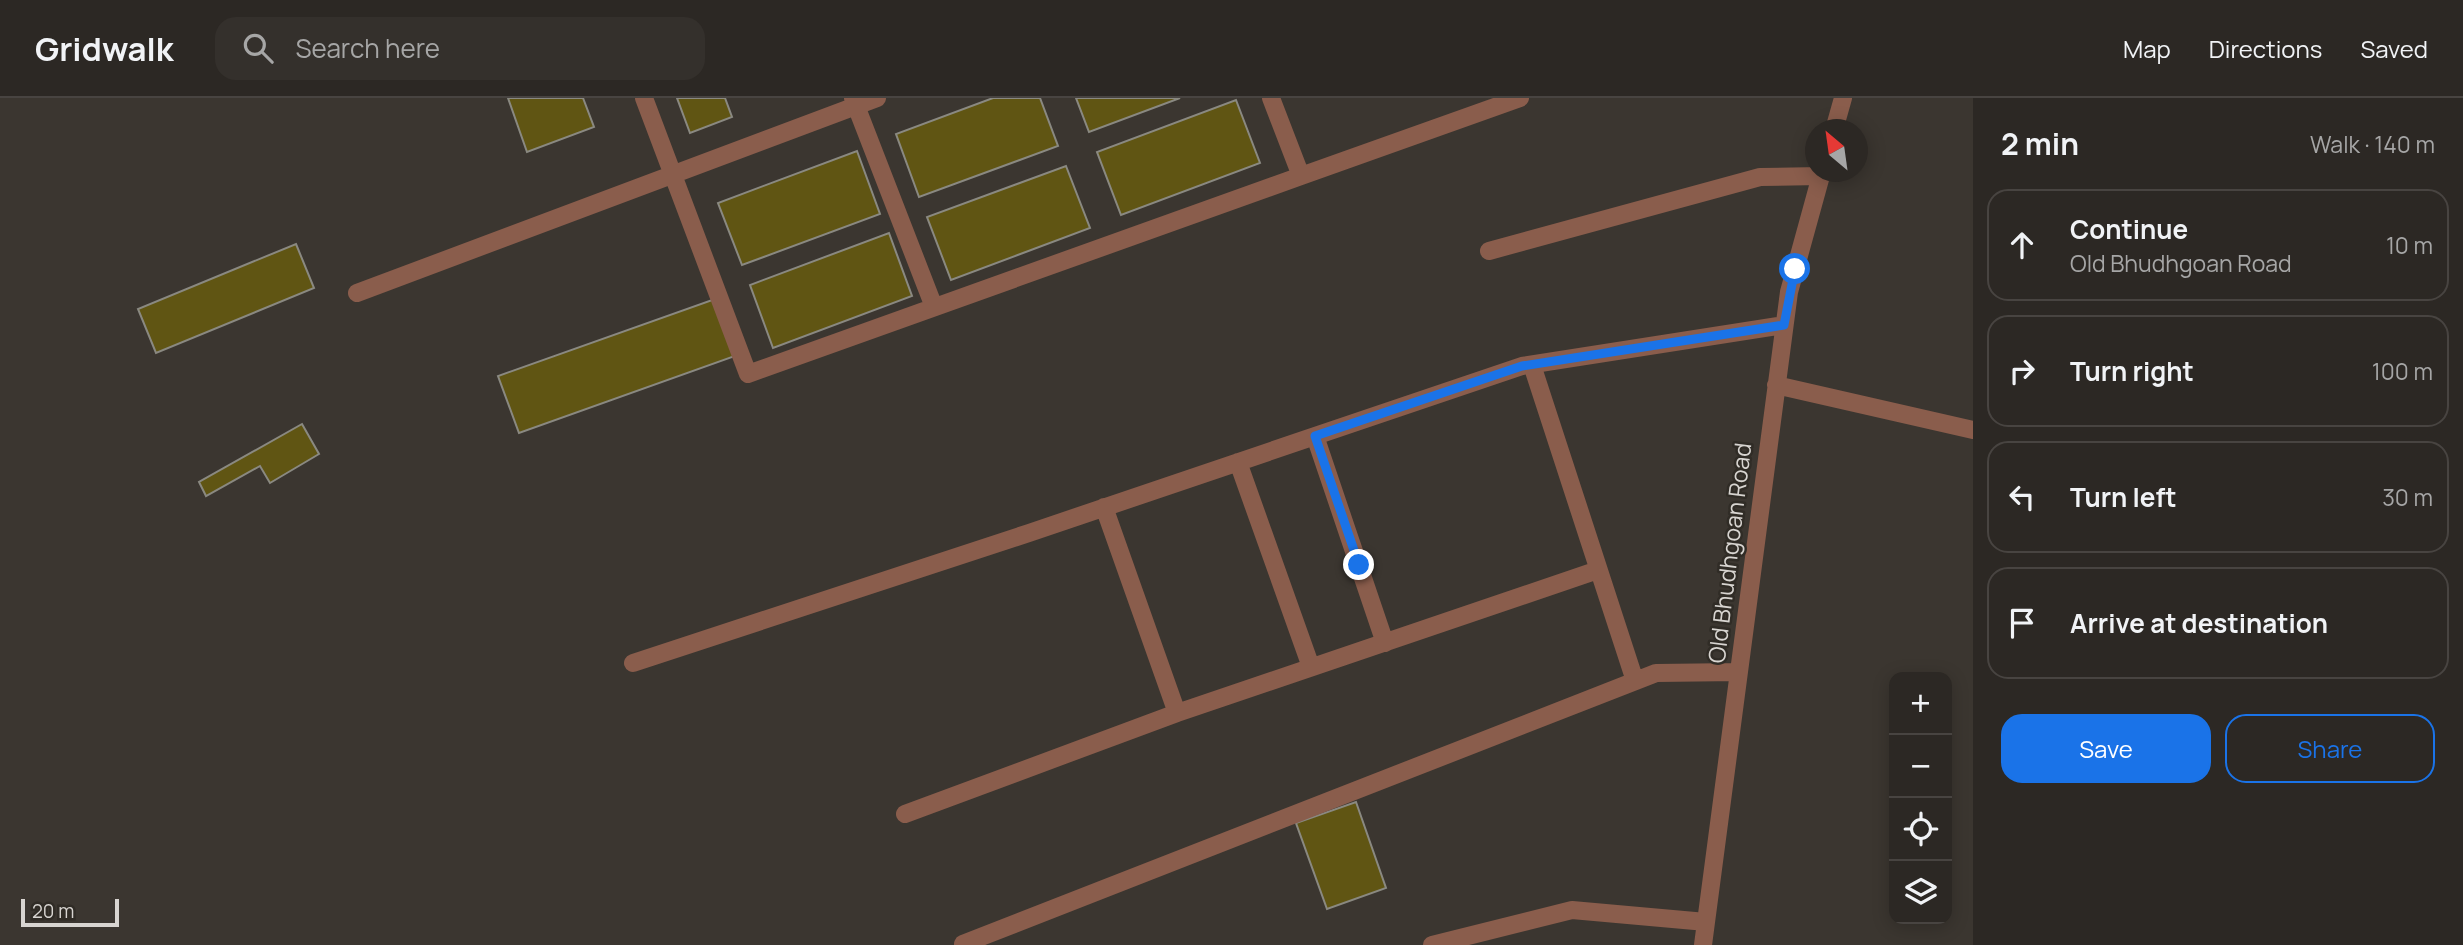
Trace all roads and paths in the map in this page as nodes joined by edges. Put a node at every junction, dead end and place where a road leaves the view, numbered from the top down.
1 (645, 98) edge
2 (877, 98) edge
3 (1271, 98) edge
4 (1520, 98) edge
5 (1843, 98) edge
6 (854, 102) edge
7 (1837, 119) edge
8 (674, 174) junction
9 (1805, 175) edge
10 (1301, 176) junction
11 (1819, 182) edge
12 (1489, 251) dead end
13 (357, 293) dead end
14 (934, 307) junction
15 (1784, 325) junction
16 (1532, 365) junction
17 (1776, 385) junction
18 (1973, 430) edge
19 (1315, 436) junction
20 (1238, 462) junction
21 (1104, 507) junction
22 (1598, 570) junction
23 (1385, 643) junction
24 (633, 663) dead end
25 (1311, 667) junction
26 (1739, 672) junction
27 (1635, 681) junction
28 (1177, 713) junction
29 (905, 814) dead end
30 (1706, 922) junction
31 (963, 944) edge
32 (1432, 945) edge
33 (1703, 945) edge

1 - 8 street
2 - 6 street
3 - 10 street
4 - 10 street
5 - 7 street
6 - 8 street
6 - 14 street
8 - 13 street
8 - 14 street
9 - 12 street
10 - 14 street
11 - 15 street, Old Bhudhgoan Road
15 - 16 street
15 - 17 street, Old Bhudhgoan Road
16 - 19 street
16 - 22 street
17 - 18 street
17 - 26 street, Old Bhudhgoan Road
19 - 20 street
19 - 23 street
20 - 21 street
20 - 25 street
21 - 24 street
21 - 28 street
22 - 23 street
22 - 27 street
23 - 25 street
25 - 28 street
26 - 27 street
26 - 30 street, Old Bhudhgoan Road
27 - 31 street
28 - 29 street
30 - 32 street
30 - 33 street, Old Bhudhgoan Road

